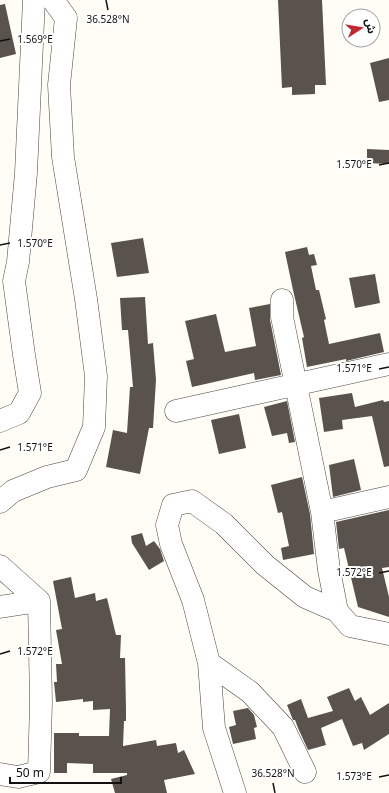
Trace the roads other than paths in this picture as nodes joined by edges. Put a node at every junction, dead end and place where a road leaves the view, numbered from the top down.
1 (34, 0) edge
2 (53, 0) edge
3 (282, 300) dead end
4 (389, 364) edge
5 (296, 385) junction
6 (176, 411) dead end
7 (0, 421) edge
8 (389, 497) edge
9 (0, 502) edge
10 (322, 512) junction
11 (0, 566) edge
12 (39, 601) junction
13 (0, 607) edge
14 (337, 611) junction
15 (389, 634) edge
16 (209, 663) junction
17 (304, 772) dead end
18 (14, 781) edge
19 (235, 793) edge

1 - 7 street
2 - 9 street
3 - 5 street
4 - 5 street
5 - 6 street
5 - 10 street
8 - 10 street
10 - 14 street
11 - 12 street
12 - 13 street
12 - 18 street
14 - 15 street
14 - 16 street
16 - 17 street
16 - 19 street

